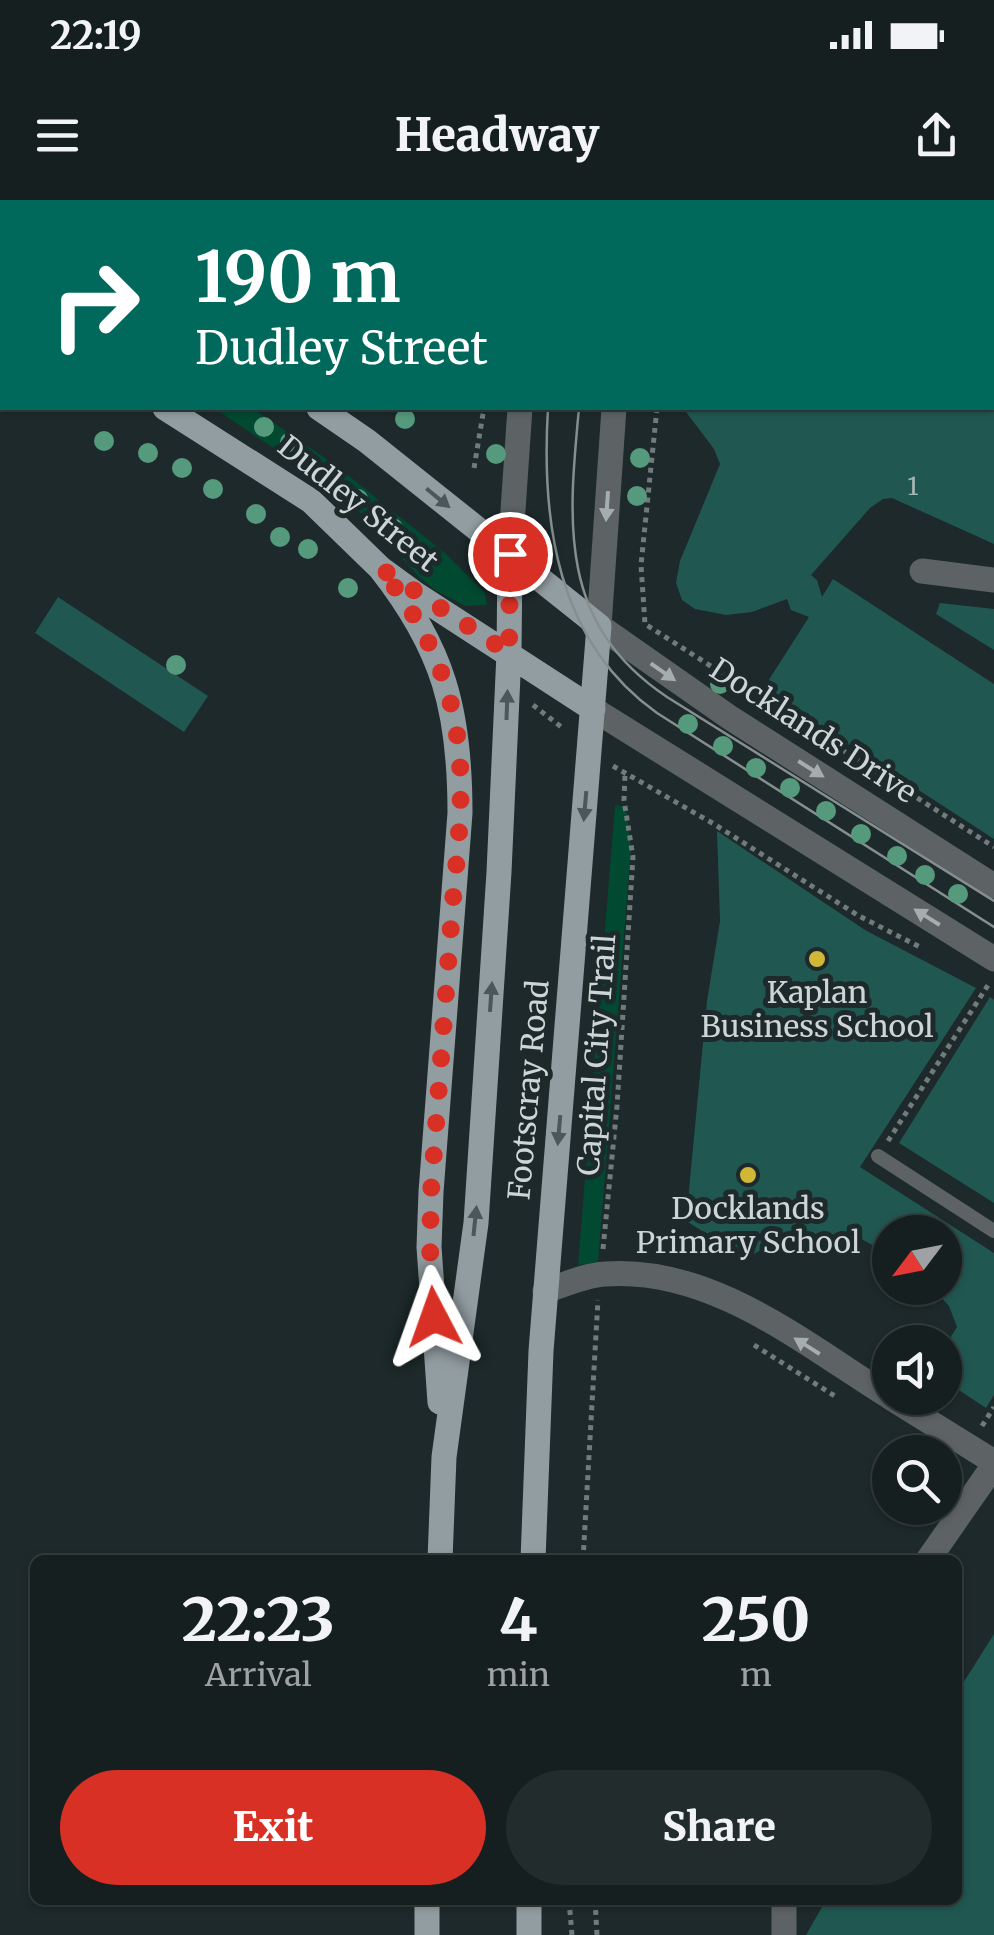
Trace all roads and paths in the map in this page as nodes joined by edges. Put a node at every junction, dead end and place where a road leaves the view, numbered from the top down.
1 (168, 410) edge
2 (323, 410) edge
3 (484, 410) edge
4 (520, 410) edge
5 (614, 410) edge
6 (657, 410) edge
7 (474, 468) dead end
8 (510, 554) junction
9 (380, 568) junction
10 (922, 571) dead end
11 (994, 580) edge
12 (599, 626) junction
13 (509, 653) junction
14 (507, 685) junction
15 (594, 708) junction
16 (590, 749) junction
17 (625, 774) junction
18 (994, 847) edge
19 (994, 886) edge
20 (924, 949) dead end
21 (994, 959) edge
22 (994, 984) edge
23 (878, 1156) joint
24 (994, 1230) edge
25 (600, 1274) junction
26 (546, 1290) junction
27 (742, 1337) dead end
28 (872, 1386) edge
29 (842, 1400) dead end
30 (994, 1407) edge
31 (918, 1415) edge
32 (977, 1434) dead end
33 (444, 1457) junction
34 (994, 1464) edge
35 (440, 1555) edge
36 (532, 1555) edge
37 (583, 1555) edge
38 (931, 1555) edge
39 (427, 1905) edge
40 (529, 1905) edge
41 (569, 1905) edge
42 (595, 1905) edge
43 (784, 1905) edge
44 (427, 1935) edge
45 (528, 1935) edge
46 (572, 1935) edge
47 (597, 1935) edge
48 (784, 1935) edge

1 - 9 main road, Dudley Street
2 -> 8 main road, Dudley Street
3 - 7 path
4 - 8 street
5 -> 12 street
6 - 18 path
8 - 12 main road, Dudley Street
8 - 13 main road, Footscray Road
9 - 13 main road, Dudley Street
9 - 33 main road, Footscray Road
10 - 11 street
12 - 15 main road, Footscray Road
12 -> 19 street, Docklands Drive
13 - 14 main road, Footscray Road
13 - 15 main road, Dudley Street
14 - 16 path
33 -> 14 main road, Footscray Road
15 - 16 main road, Footscray Road
21 -> 15 street
16 - 17 path
16 -> 26 main road, Footscray Road
17 - 20 path
17 - 25 path, Capital City Trail
22 - 23 path
23 - 24 lane
25 - 26 street
28 -> 25 street
25 - 37 path, Capital City Trail
26 - 36 main road, Footscray Road
27 - 29 path
30 - 32 path
31 - 34 street
33 - 35 main road, Footscray Road
34 - 38 street
39 - 44 main road
40 - 45 main road
41 - 46 path
42 - 47 path
43 - 48 street

